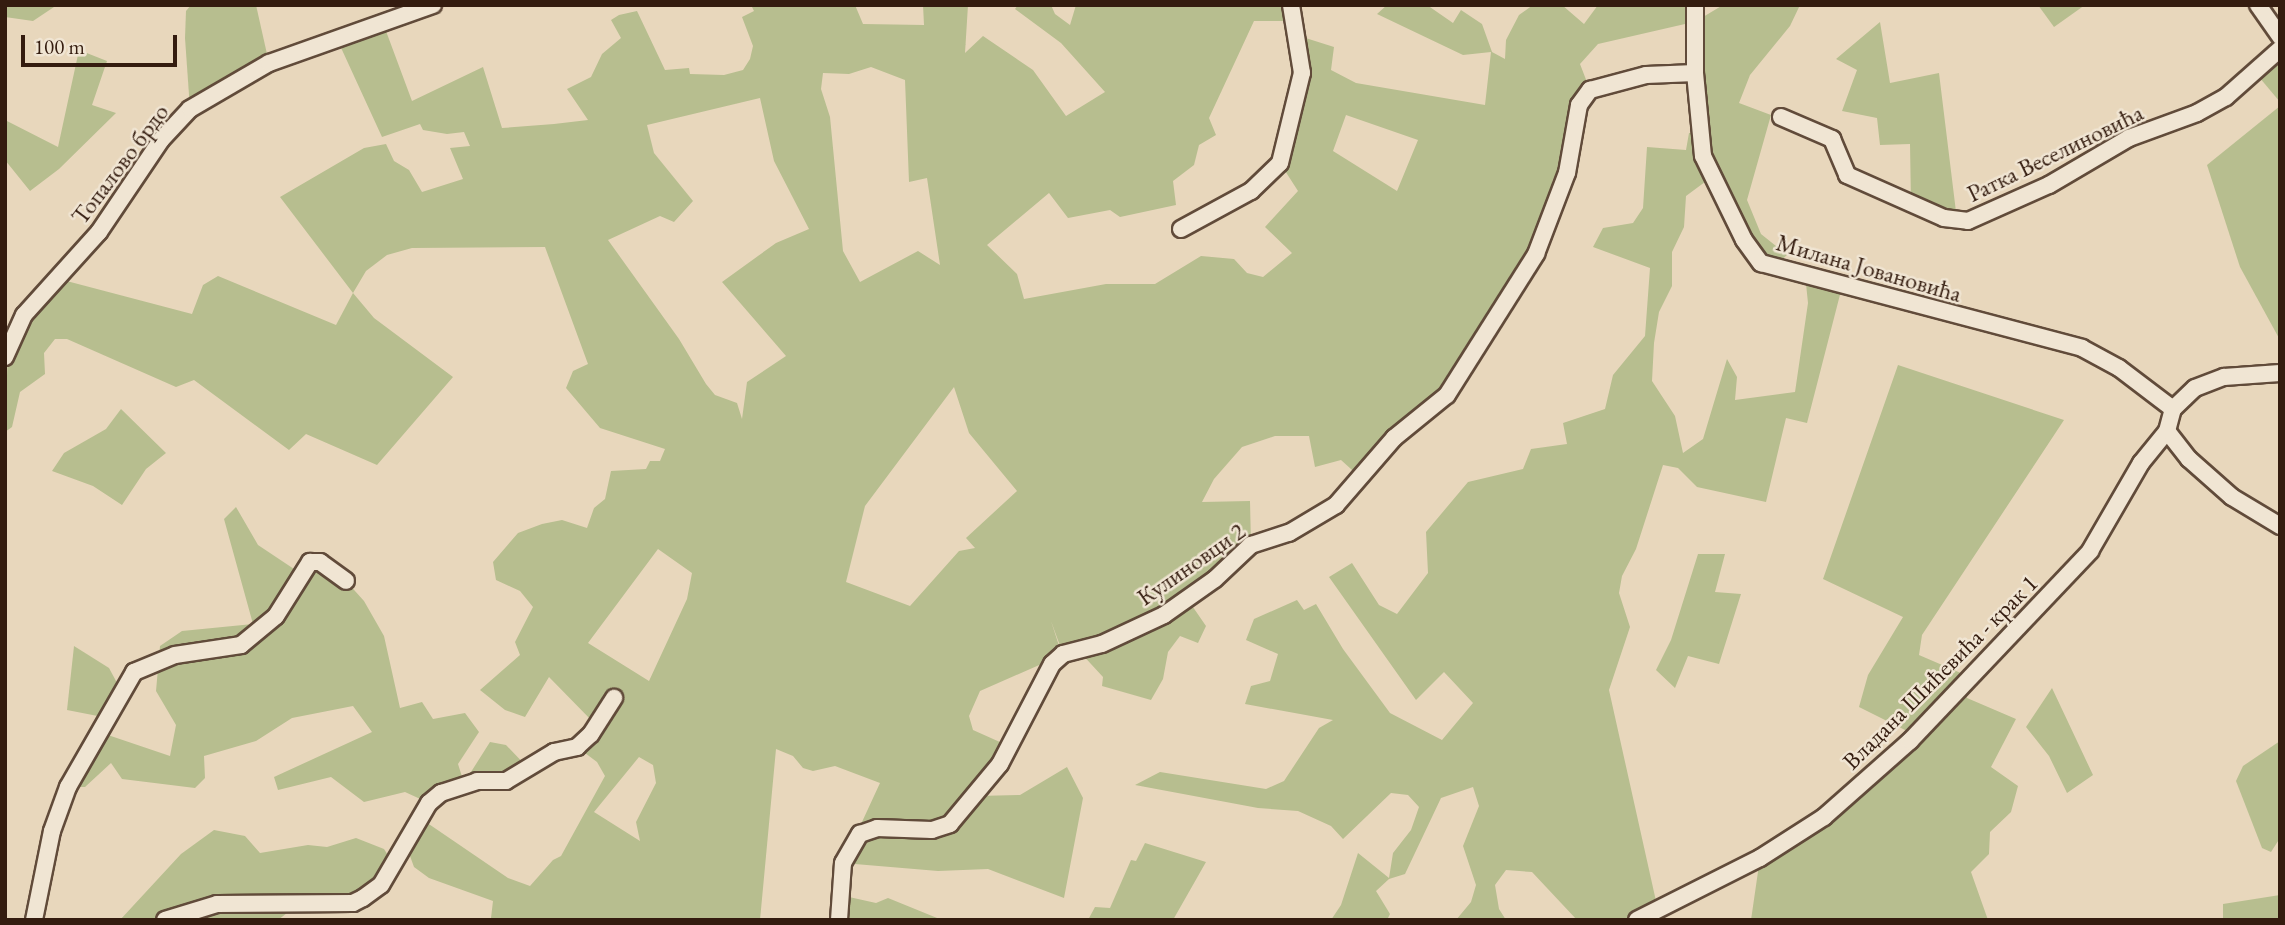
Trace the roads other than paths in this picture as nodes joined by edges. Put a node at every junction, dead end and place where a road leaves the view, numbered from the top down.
1 (433, 5) edge
2 (1291, 5) edge
3 (1695, 5) edge
4 (2258, 5) edge
5 (2277, 29) edge
6 (2280, 49) edge
7 (1695, 73) junction
8 (1781, 117) dead end
9 (1181, 229) dead end
10 (5, 357) edge
11 (2280, 373) edge
12 (2173, 409) junction
13 (2166, 431) junction
14 (2280, 526) edge
15 (346, 580) dead end
16 (614, 698) dead end
17 (34, 920) edge
18 (165, 920) edge
19 (839, 920) edge
20 (1637, 920) edge

1 - 10 street, Топалово брдо
2 - 9 street
3 - 7 street, Милана Јовановића
4 - 5 street
6 - 8 street, Ратка Веселиновића
7 - 12 street, Милана Јовановића
7 - 19 street, Кулиновци 2
11 - 12 street
12 - 13 street, Владана Шићевића - крак 1
13 - 14 street
13 - 20 street, Владана Шићевића - крак 1
15 - 17 street
16 - 18 street

